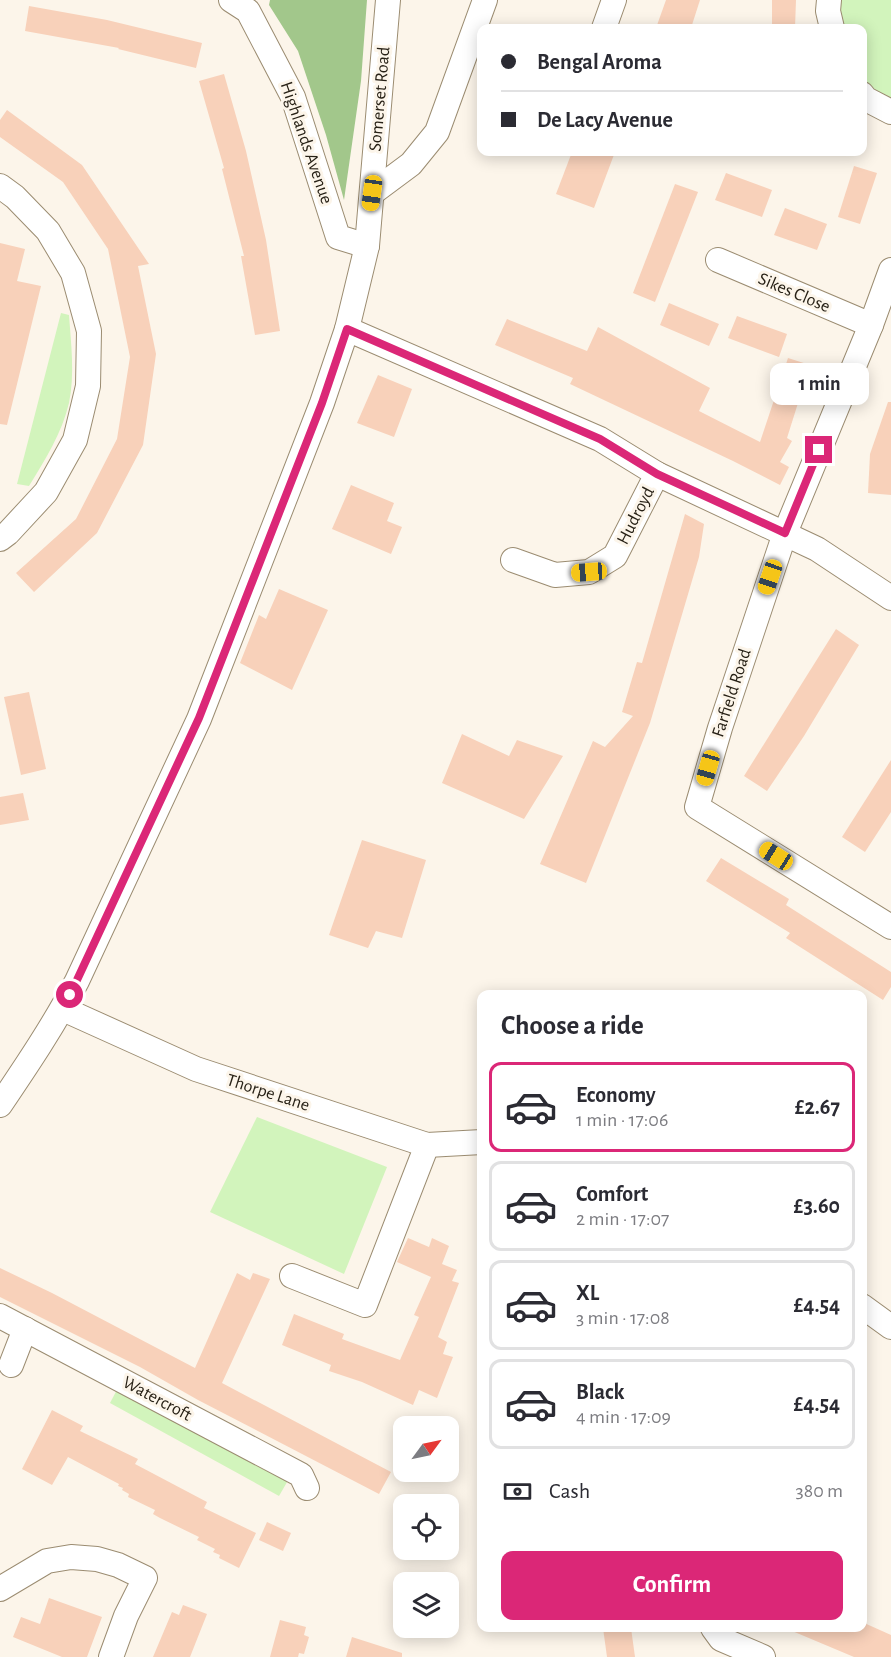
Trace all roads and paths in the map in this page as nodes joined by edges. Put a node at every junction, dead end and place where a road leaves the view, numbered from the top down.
1 (231, 0) edge
2 (486, 0) edge
3 (614, 0) edge
4 (829, 0) edge
5 (388, 5) edge
6 (605, 24) edge
7 (831, 24) edge
8 (867, 100) edge
9 (891, 112) edge
10 (0, 186) edge
11 (372, 193) junction
12 (367, 246) junction
13 (718, 260) dead end
14 (891, 270) edge
15 (871, 325) junction
16 (347, 329) junction
17 (657, 474) junction
18 (785, 533) junction
19 (0, 539) edge
20 (513, 560) dead end
21 (891, 597) edge
22 (891, 927) edge
23 (63, 1009) junction
24 (8, 1075) edge
25 (0, 1105) edge
26 (477, 1142) edge
27 (427, 1145) junction
28 (292, 1276) dead end
29 (867, 1310) edge
30 (0, 1316) edge
31 (891, 1327) edge
32 (26, 1329) junction
33 (11, 1365) dead end
34 (307, 1488) dead end
35 (0, 1589) edge
36 (716, 1632) edge
37 (111, 1657) edge
38 (763, 1657) edge

1 - 12 street, Highlands Avenue
2 - 11 street
3 - 6 street
4 - 7 street
5 - 11 street, Somerset Road
8 - 9 street
10 - 19 street
11 - 12 street, Somerset Road
12 - 16 street, Somerset Road
13 - 15 street, Sikes Close
14 - 15 street
15 - 18 street
16 - 17 street
16 - 23 street, Somerset Road
17 - 18 street
17 - 20 street, Hudroyd
18 - 21 street
18 - 22 street, Farfield Road
23 - 24 street, Somerset Road
23 - 27 street, Thorpe Lane
24 - 25 street, Somerset Road
26 - 27 street, Thorpe Lane
27 - 28 street
29 - 31 street
30 - 32 street, Watercroft
32 - 33 street
32 - 34 street, Watercroft
35 - 37 street
36 - 38 street

